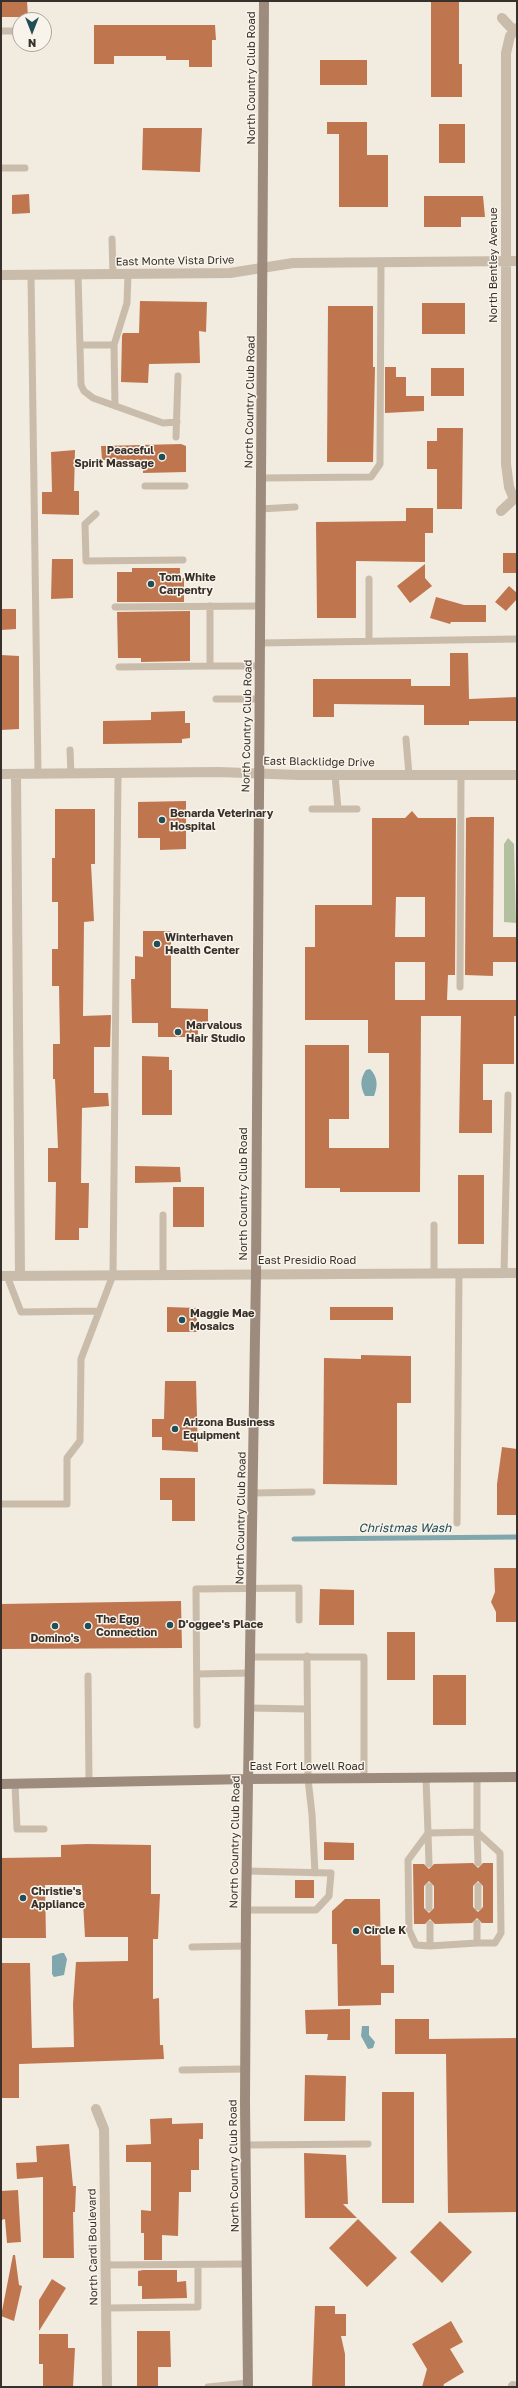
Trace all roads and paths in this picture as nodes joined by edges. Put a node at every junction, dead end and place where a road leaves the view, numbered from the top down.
1 (264, 1) edge
2 (502, 18) dead end
3 (1, 30) edge
4 (12, 30) edge
5 (516, 30) edge
6 (1, 168) edge
7 (25, 168) dead end
8 (112, 239) dead end
9 (517, 260) edge
10 (506, 261) junction
11 (382, 262) junction
12 (263, 268) junction
13 (78, 274) junction
14 (113, 274) junction
15 (128, 274) junction
16 (1, 275) edge
17 (31, 275) junction
18 (81, 345) junction
19 (114, 345) junction
20 (178, 376) dead end
21 (115, 406) junction
22 (177, 422) junction
23 (176, 437) dead end
24 (261, 478) junction
25 (145, 486) dead end
26 (185, 486) dead end
27 (516, 500) edge
28 (295, 507) dead end
29 (260, 509) junction
30 (501, 511) dead end
31 (96, 514) dead end
32 (183, 560) dead end
33 (369, 579) dead end
34 (210, 606) junction
35 (260, 606) junction
36 (115, 607) dead end
37 (517, 639) edge
38 (369, 641) junction
39 (259, 643) junction
40 (210, 666) junction
41 (259, 666) junction
42 (119, 667) dead end
43 (216, 699) dead end
44 (259, 699) junction
45 (406, 739) dead end
46 (70, 750) dead end
47 (118, 773) junction
48 (258, 773) junction
49 (1, 774) edge
50 (16, 774) junction
51 (38, 774) junction
52 (71, 774) junction
53 (335, 775) junction
54 (408, 775) junction
55 (461, 775) junction
56 (517, 775) edge
57 (312, 809) dead end
58 (338, 809) junction
59 (357, 809) dead end
60 (460, 987) dead end
61 (508, 1095) dead end
62 (163, 1214) dead end
63 (434, 1225) dead end
64 (256, 1273) junction
65 (434, 1273) junction
66 (460, 1273) junction
67 (504, 1273) junction
68 (517, 1273) edge
69 (163, 1274) junction
70 (113, 1275) junction
71 (4, 1276) edge
72 (20, 1276) junction
73 (98, 1311) junction
74 (312, 1492) dead end
75 (253, 1493) junction
76 (1, 1504) edge
77 (457, 1523) dead end
78 (252, 1588) junction
79 (299, 1620) dead end
80 (308, 1656) junction
81 (251, 1657) junction
82 (250, 1673) junction
83 (197, 1674) junction
84 (88, 1676) dead end
85 (249, 1708) junction
86 (308, 1709) junction
87 (197, 1726) dead end
88 (517, 1777) edge
89 (426, 1778) junction
90 (477, 1778) junction
91 (248, 1779) junction
92 (308, 1779) junction
93 (364, 1779) junction
94 (88, 1782) junction
95 (1, 1784) edge
96 (16, 1784) junction
97 (44, 1829) dead end
98 (477, 1832) junction
99 (428, 1833) junction
100 (478, 1863) dead end
101 (429, 1864) dead end
102 (246, 1871) junction
103 (315, 1873) junction
104 (429, 1886) dead end
105 (478, 1886) dead end
106 (478, 1907) dead end
107 (429, 1908) dead end
108 (246, 1910) junction
109 (477, 1923) dead end
110 (430, 1924) dead end
111 (477, 1943) junction
112 (246, 1946) junction
113 (430, 1946) junction
114 (192, 1947) dead end
115 (245, 2069) junction
116 (182, 2070) dead end
117 (96, 2109) dead end
118 (368, 2144) dead end
119 (245, 2145) junction
120 (247, 2264) junction
121 (105, 2265) junction
122 (198, 2265) junction
123 (106, 2308) junction
124 (248, 2385) edge
125 (107, 2387) edge
126 (208, 2387) edge

1 - 12 main road, North Country Club Road
2 - 5 street
3 - 4 lane
5 - 10 street, North Bentley Avenue
6 - 7 lane
8 - 14 lane
9 - 10 street, East Monte Vista Drive
10 - 11 street, East Monte Vista Drive
10 - 27 street, North Bentley Avenue
11 - 12 street, East Monte Vista Drive
11 - 24 lane
12 - 15 street, East Monte Vista Drive
12 - 24 main road, North Country Club Road
13 - 14 street, East Monte Vista Drive
13 - 17 street, East Monte Vista Drive
13 - 18 lane
14 - 15 street, East Monte Vista Drive
15 - 19 lane
16 - 17 street, East Monte Vista Drive
17 - 51 lane
18 - 19 lane
18 - 21 lane
19 - 21 lane
20 - 22 lane
21 - 22 lane
22 - 23 lane
24 - 29 main road, North Country Club Road
25 - 26 lane
27 - 30 street
28 - 29 lane
29 - 35 main road, North Country Club Road
31 - 32 lane
33 - 38 lane
34 - 35 lane
34 - 36 lane
34 - 40 lane
35 - 39 main road, North Country Club Road
37 - 38 lane
38 - 39 lane
39 - 41 main road, North Country Club Road
40 - 41 lane
40 - 42 lane
41 - 44 main road, North Country Club Road
43 - 44 lane
44 - 48 main road, North Country Club Road
45 - 54 lane
46 - 52 lane
47 - 48 street, East Blacklidge Drive
47 - 52 street, East Blacklidge Drive
47 - 70 lane
48 - 53 street, East Blacklidge Drive
48 - 64 main road, North Country Club Road
49 - 50 street, East Blacklidge Drive
50 - 51 street, East Blacklidge Drive
50 - 72 street
51 - 52 street, East Blacklidge Drive
53 - 54 street, East Blacklidge Drive
53 - 58 lane
54 - 55 street, East Blacklidge Drive
55 - 56 street, East Blacklidge Drive
55 - 60 lane
57 - 58 lane
58 - 59 lane
61 - 67 lane
62 - 69 lane
63 - 65 lane
64 - 65 street, East Presidio Road
64 - 69 street, East Presidio Road
64 - 75 main road, North Country Club Road
65 - 66 street, East Presidio Road
66 - 67 street, East Presidio Road
66 - 77 lane
67 - 68 street, East Presidio Road
69 - 70 street, East Presidio Road
70 - 72 street, East Presidio Road
70 - 73 lane
71 - 72 street, East Presidio Road
71 - 73 lane
73 - 76 lane
74 - 75 lane
75 - 78 main road, North Country Club Road
78 - 79 lane
78 - 81 main road, North Country Club Road
78 - 83 lane
80 - 81 lane
80 - 86 lane
80 - 93 lane
81 - 82 main road, North Country Club Road
82 - 83 lane
82 - 85 main road, North Country Club Road
83 - 87 lane
84 - 94 lane
85 - 86 lane
85 - 91 main road, North Country Club Road
86 - 92 lane
88 - 90 main road, East Fort Lowell Road
89 - 90 main road, East Fort Lowell Road
89 - 93 main road, East Fort Lowell Road
89 - 99 lane
90 - 98 lane
91 - 92 main road, East Fort Lowell Road
91 - 94 main road, East Fort Lowell Road
91 - 102 main road, North Country Club Road
92 - 93 main road, East Fort Lowell Road
92 - 103 lane
94 - 96 main road, East Fort Lowell Road
95 - 96 main road, East Fort Lowell Road
96 - 97 lane
98 - 99 lane
98 - 100 lane
98 - 111 lane
99 - 101 lane
99 - 113 lane
102 - 103 lane
102 - 108 main road, North Country Club Road
103 - 108 lane
104 - 107 lane
105 - 106 lane
108 - 112 main road, North Country Club Road
109 - 111 lane
110 - 113 lane
111 - 113 lane
112 - 114 lane
112 - 115 main road, North Country Club Road
115 - 116 lane
115 - 119 main road, North Country Club Road
117 - 121 street, North Cardi Boulevard
118 - 119 lane
119 - 120 main road, North Country Club Road
120 - 122 lane
120 - 124 main road, North Country Club Road
121 - 122 lane
121 - 123 street, North Cardi Boulevard
122 - 123 lane
123 - 125 street, North Cardi Boulevard
124 - 126 lane

